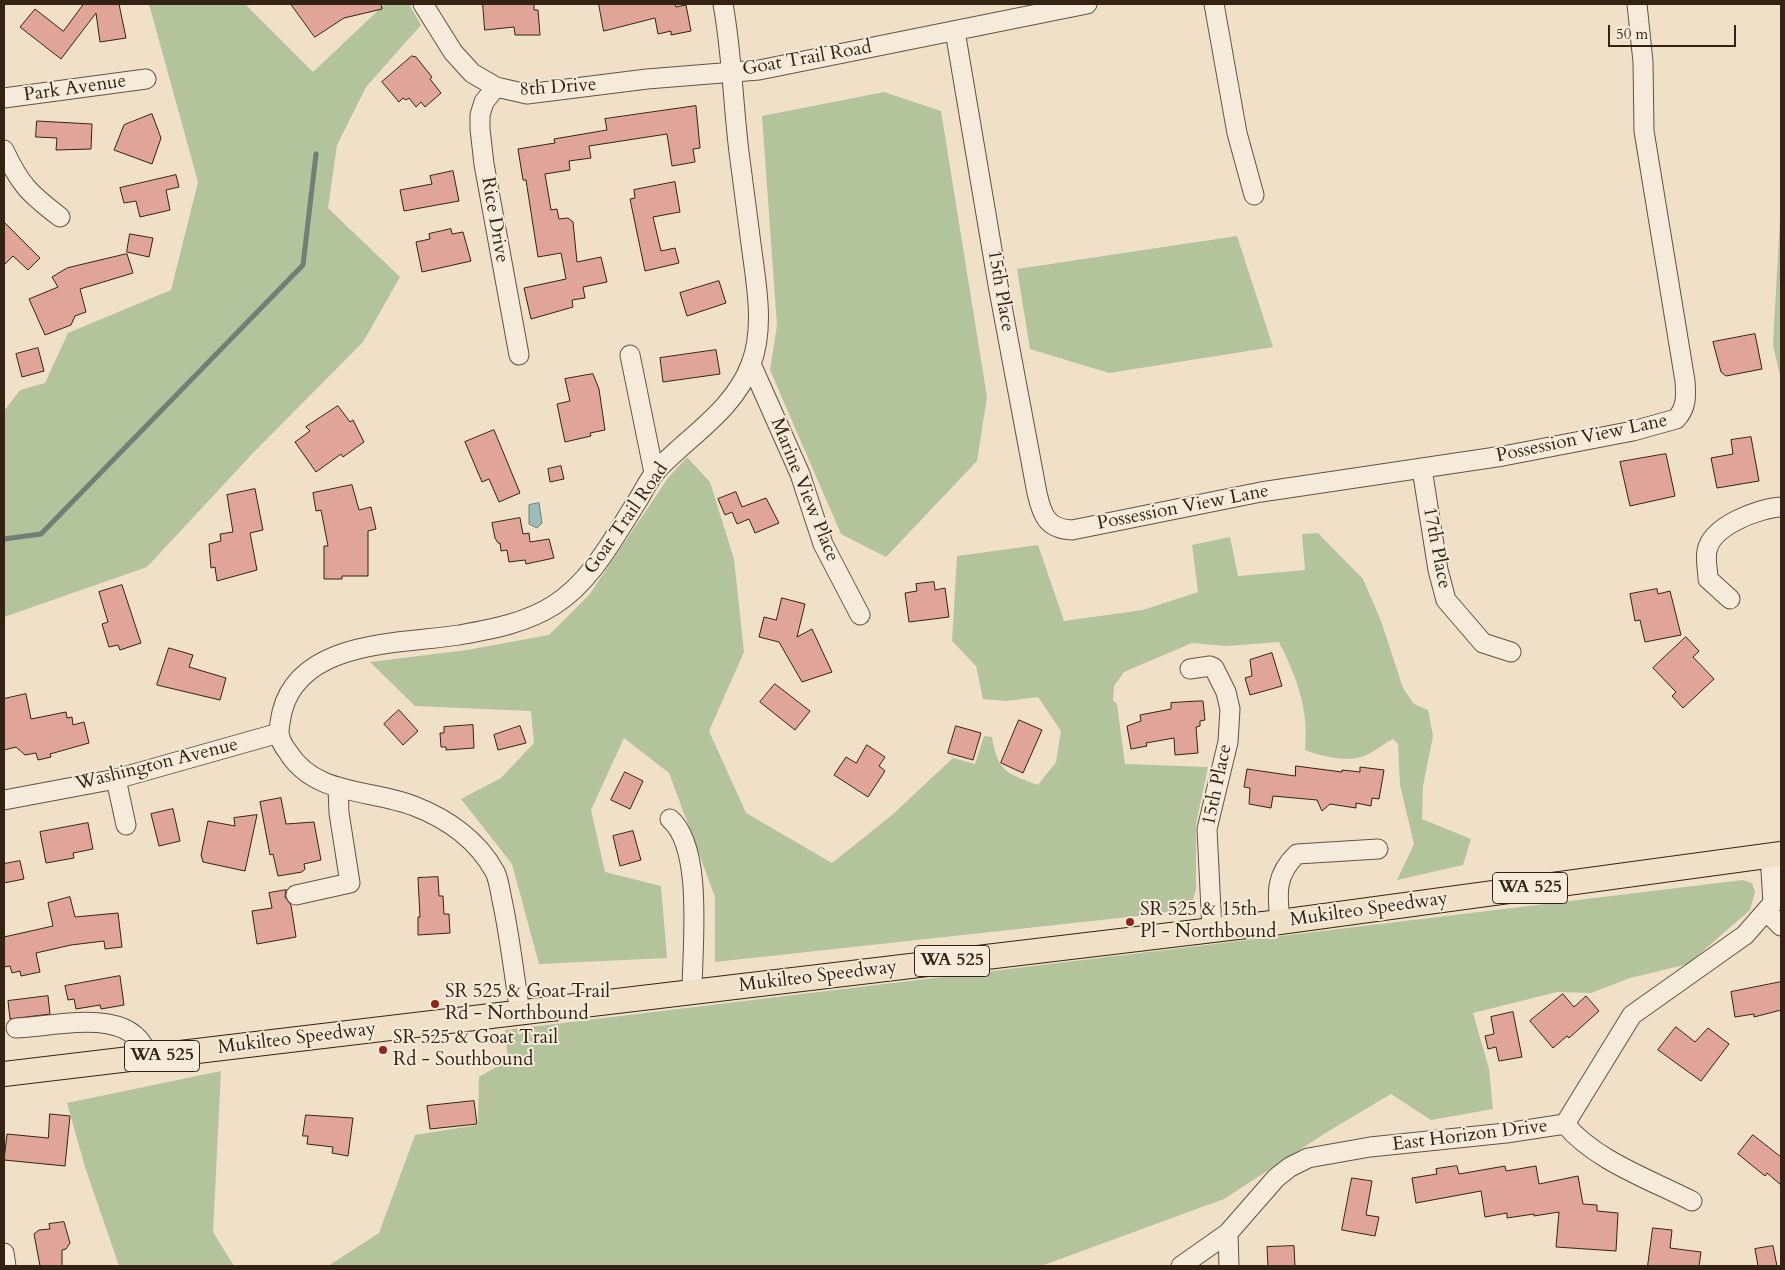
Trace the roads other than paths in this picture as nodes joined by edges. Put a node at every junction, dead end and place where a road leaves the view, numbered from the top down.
1 (423, 4) edge
2 (722, 4) edge
3 (1086, 4) edge
4 (1214, 4) edge
5 (1637, 4) edge
6 (955, 31) junction
7 (732, 72) junction
8 (146, 79) dead end
9 (496, 87) junction
10 (4, 98) edge
11 (4, 150) edge
12 (1254, 195) dead end
13 (60, 217) dead end
14 (630, 354) dead end
15 (519, 355) dead end
16 (751, 364) junction
17 (1422, 470) junction
18 (654, 473) junction
19 (1781, 507) edge
20 (1072, 530) joint
21 (1730, 599) dead end
22 (860, 615) dead end
23 (1511, 652) dead end
24 (1190, 669) dead end
25 (279, 733) junction
26 (116, 779) junction
27 (338, 788) junction
28 (4, 800) edge
29 (670, 819) dead end
30 (126, 825) dead end
31 (1378, 848) dead end
32 (1776, 855) edge
33 (296, 895) dead end
34 (1767, 912) junction
35 (1280, 922) junction
36 (1781, 926) edge
37 (1212, 930) junction
38 (692, 992) junction
39 (520, 1012) junction
40 (16, 1028) dead end
41 (148, 1058) junction
42 (4, 1074) edge
43 (1564, 1124) junction
44 (1692, 1201) dead end
45 (1228, 1233) junction
46 (4, 1253) edge
47 (6, 1266) edge
48 (1181, 1266) edge
49 (1229, 1266) edge

1 - 9 street, 8th Drive
2 - 7 street
3 - 6 street, Goat Trail Road
4 - 12 street
5 - 17 street, Possession View Lane
6 - 7 street, Goat Trail Road
6 - 20 street, 15th Place
7 - 9 street, 8th Drive
7 - 16 street, Goat Trail Road
8 - 10 street, Park Avenue
9 - 15 street, Rice Drive
11 - 13 street
14 - 18 street
16 - 18 street, Goat Trail Road
16 - 22 street, Marine View Place
17 - 20 street, Possession View Lane
17 - 23 street, 17th Place
18 - 25 street, Goat Trail Road
19 - 21 street
24 - 37 street, 15th Place
25 - 26 street, Washington Avenue
25 - 27 street
26 - 28 street, Washington Avenue
26 - 30 street
27 - 33 street
27 - 39 street
29 - 38 street
31 - 35 street
32 - 34 street
32 - 35 main road, Mukilteo Speedway / WA 525
34 - 36 street
34 - 43 street, East Horizon Drive
35 - 37 main road, Mukilteo Speedway / WA 525
37 - 38 main road, Mukilteo Speedway / WA 525
38 - 39 main road, Mukilteo Speedway / WA 525
39 - 41 main road, Mukilteo Speedway / WA 525
40 - 41 street
41 - 42 main road, Mukilteo Speedway / WA 525
43 - 44 street
43 - 45 street, East Horizon Drive
45 - 48 street, East Horizon Drive
45 - 49 street
46 - 47 street

